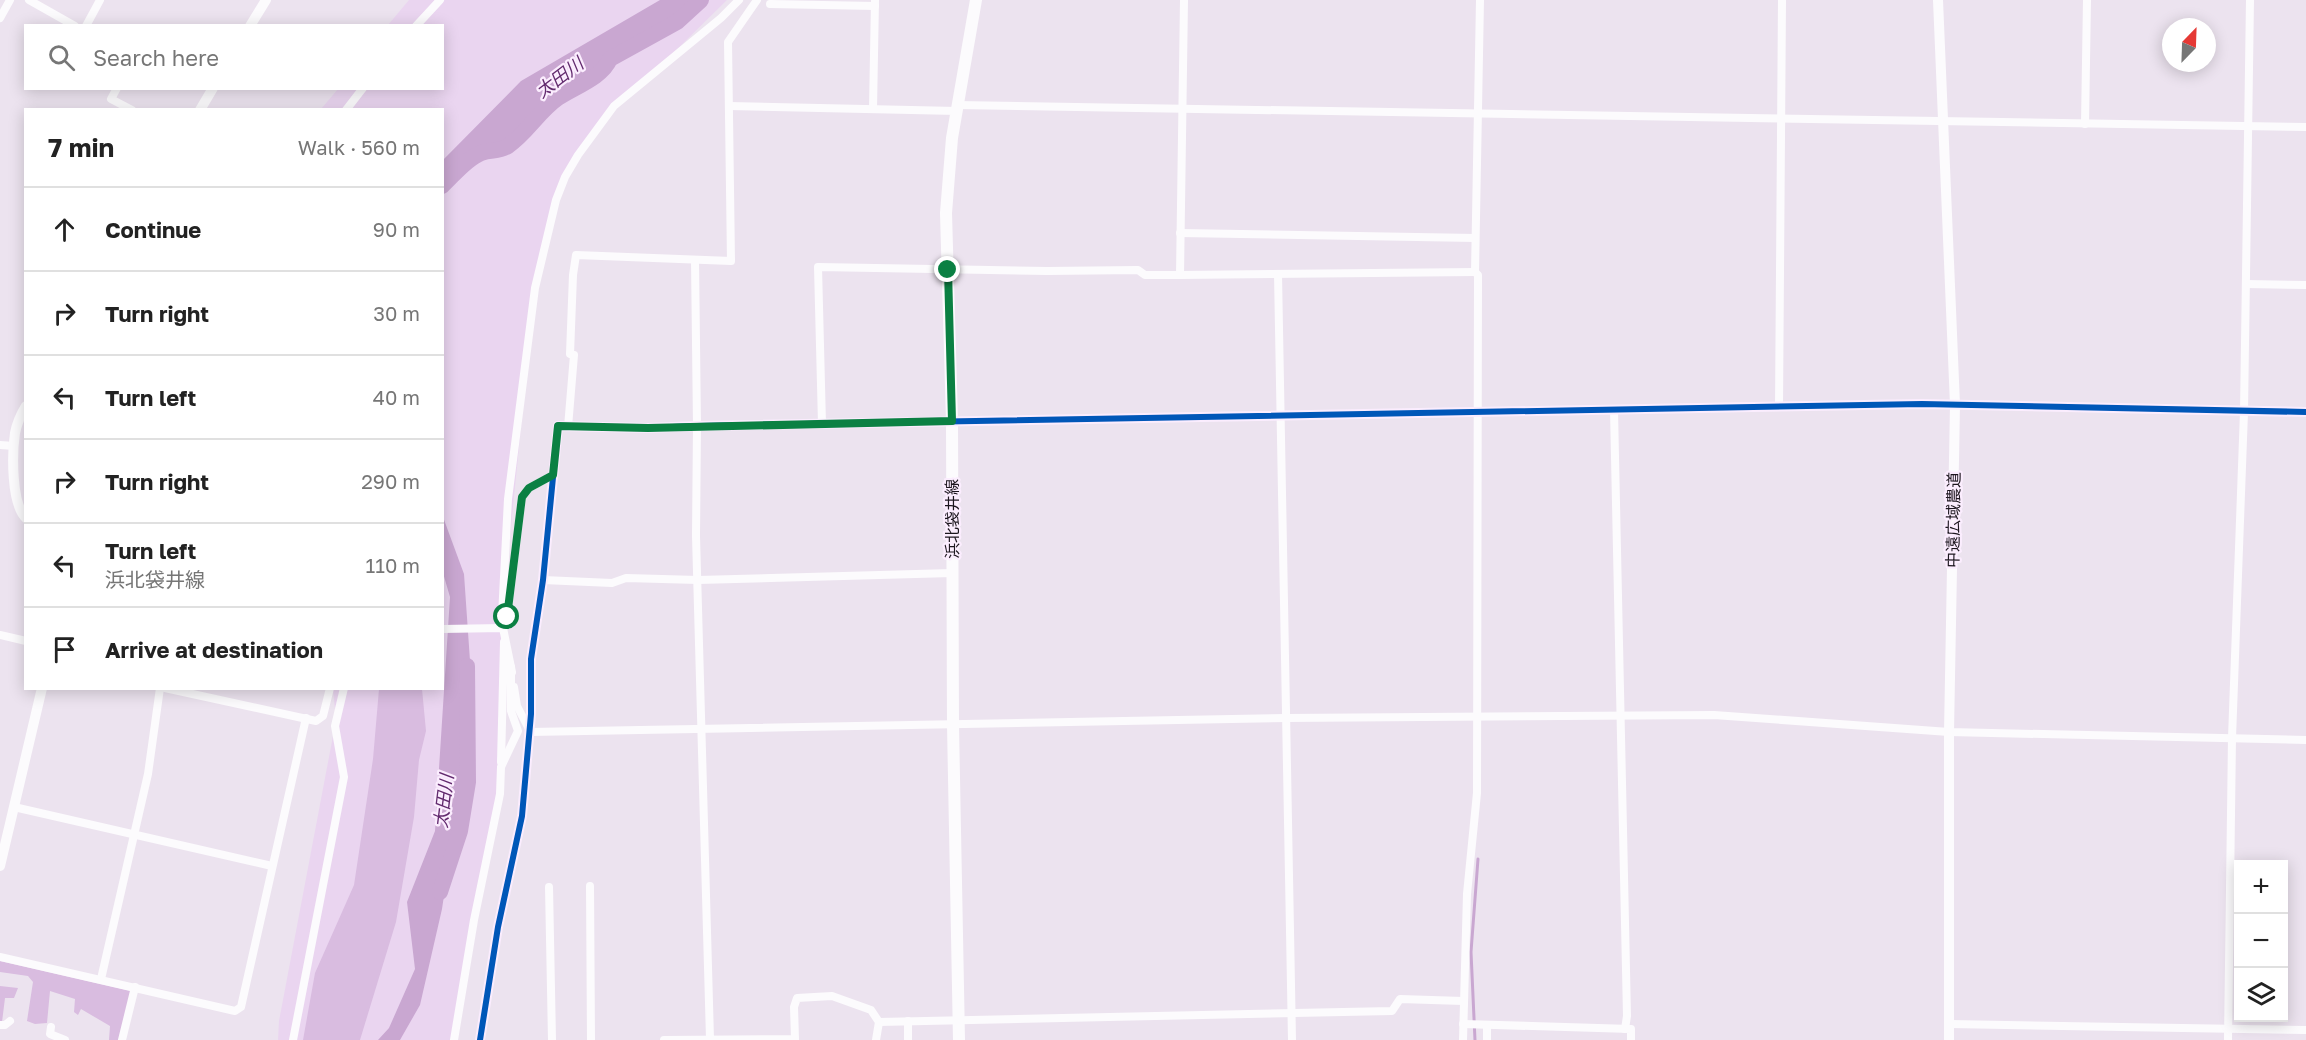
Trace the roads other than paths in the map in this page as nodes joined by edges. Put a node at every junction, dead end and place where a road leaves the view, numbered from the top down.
1 (10, 0) edge
2 (29, 0) edge
3 (100, 0) edge
4 (266, 0) edge
5 (440, 0) edge
6 (739, 0) edge
7 (757, 0) edge
8 (976, 0) edge
9 (1184, 0) edge
10 (1480, 0) edge
11 (1782, 0) edge
12 (1938, 0) edge
13 (2087, 0) edge
14 (2250, 0) edge
15 (875, 3) edge
16 (770, 4) dead end
17 (0, 18) edge
18 (71, 24) edge
19 (87, 24) edge
20 (251, 24) edge
21 (418, 24) edge
22 (116, 90) edge
23 (212, 90) edge
24 (361, 90) edge
25 (729, 106) junction
26 (128, 108) edge
27 (201, 108) edge
28 (348, 108) edge
29 (957, 108) junction
30 (1182, 108) junction
31 (873, 109) junction
32 (1478, 113) junction
33 (1779, 118) junction
34 (1943, 122) junction
35 (2085, 124) junction
36 (2248, 126) junction
37 (2306, 127) edge
38 (1180, 233) junction
39 (1476, 238) junction
40 (695, 260) junction
41 (948, 268) junction
42 (1475, 272) junction
43 (1278, 274) junction
44 (1180, 275) junction
45 (2246, 284) junction
46 (2306, 285) edge
47 (1955, 405) junction
48 (1779, 407) junction
49 (24, 410) edge
50 (1614, 410) junction
51 (1477, 412) junction
52 (2244, 412) junction
53 (2306, 412) edge
54 (1281, 416) junction
55 (952, 421) junction
56 (822, 424) junction
57 (697, 426) junction
58 (568, 427) junction
59 (0, 445) edge
60 (14, 446) junction
61 (553, 475) junction
62 (24, 516) edge
63 (952, 573) junction
64 (543, 580) junction
65 (698, 580) junction
66 (502, 628) junction
67 (444, 629) edge
68 (0, 635) edge
69 (24, 641) edge
70 (511, 667) junction
71 (42, 690) edge
72 (160, 690) edge
73 (330, 690) edge
74 (344, 690) edge
75 (187, 691) edge
76 (1620, 715) junction
77 (1477, 717) junction
78 (306, 718) junction
79 (1286, 718) junction
80 (953, 725) junction
81 (702, 729) junction
82 (530, 732) junction
83 (1949, 732) junction
84 (2232, 738) junction
85 (2306, 741) edge
86 (501, 767) junction
87 (14, 807) junction
88 (136, 835) junction
89 (0, 866) edge
90 (272, 866) junction
91 (549, 886) dead end
92 (590, 886) dead end
93 (0, 957) edge
94 (101, 979) junction
95 (135, 987) junction
96 (1463, 1001) junction
97 (1292, 1014) junction
98 (10, 1021) dead end
99 (879, 1022) junction
100 (908, 1022) junction
101 (958, 1022) junction
102 (0, 1024) edge
103 (1463, 1024) junction
104 (1950, 1024) junction
105 (1487, 1025) junction
106 (51, 1027) dead end
107 (1625, 1029) junction
108 (2229, 1029) junction
109 (2306, 1030) edge
110 (65, 1040) edge
111 (122, 1040) edge
112 (293, 1040) edge
113 (454, 1040) edge
114 (480, 1040) edge
115 (552, 1040) edge
116 (591, 1040) edge
117 (664, 1040) edge
118 (710, 1040) edge
119 (876, 1040) edge
120 (908, 1040) edge
121 (959, 1040) edge
122 (1292, 1040) edge
123 (1463, 1040) edge
124 (1487, 1040) edge
125 (1631, 1040) edge
126 (1949, 1040) edge
127 (2228, 1040) edge

1 - 17 street
2 - 18 street
3 - 19 street
4 - 20 street
5 - 21 street
6 - 66 street
7 - 25 street
8 - 29 main road, 浜北袋井線
9 - 30 street
10 - 32 street
11 - 33 street
12 - 34 street, 中遠広域農道
13 - 35 street
14 - 36 street
15 - 16 street
15 - 31 street
22 - 26 street
23 - 27 street
24 - 28 street
25 - 31 street
25 - 40 street
29 - 30 street
29 - 31 street
29 - 41 main road, 浜北袋井線
30 - 32 street
30 - 38 street
32 - 33 street
32 - 39 street
33 - 34 street
33 - 48 street
34 - 35 street
34 - 47 street, 中遠広域農道
35 - 36 street
36 - 37 street
36 - 45 street
38 - 39 street
38 - 44 street
39 - 42 street
40 - 57 street
40 - 58 street
41 - 44 street
41 - 55 main road, 浜北袋井線
41 - 56 street
42 - 43 street
42 - 51 street
43 - 44 street
43 - 54 street
45 - 46 street
45 - 52 street
47 - 48 street
47 - 52 street
47 - 83 street, 中遠広域農道
48 - 50 street
49 - 60 street
50 - 51 street
50 - 76 street
51 - 54 street
51 - 77 street
52 - 53 street
52 - 84 street
54 - 55 street
54 - 79 street
55 - 56 street
55 - 63 main road, 浜北袋井線
56 - 57 street
57 - 58 street
57 - 65 street
58 - 61 street
59 - 60 street
60 - 62 street
61 - 64 street
61 - 66 street
63 - 65 street
63 - 80 main road, 浜北袋井線
64 - 65 street
64 - 82 street
65 - 81 street
66 - 67 street
66 - 70 street
66 - 86 street
68 - 69 street
70 - 82 street
70 - 86 street
71 - 87 street
72 - 88 street
73 - 78 street
74 - 112 street
75 - 78 street
76 - 77 street
76 - 83 street
76 - 107 street
77 - 79 street
77 - 96 street
78 - 90 street
79 - 80 street
79 - 97 street
80 - 81 street
80 - 101 main road, 浜北袋井線
81 - 82 street
81 - 118 street
82 - 114 street
83 - 84 street
83 - 104 street, 中遠広域農道
84 - 85 street
84 - 108 street
86 - 113 street
87 - 88 street
87 - 89 street
88 - 90 street
88 - 94 street
90 - 95 street
91 - 115 street
92 - 116 street
93 - 94 street
94 - 95 street
95 - 111 street
96 - 97 street
96 - 103 street
97 - 101 street
97 - 122 street
98 - 102 street
99 - 100 street
99 - 118 street
99 - 119 street
100 - 101 street
100 - 120 street
101 - 121 main road, 浜北袋井線
103 - 105 street
103 - 123 street
104 - 108 street
104 - 126 street, 中遠広域農道
105 - 107 street
105 - 124 street
106 - 110 street
107 - 125 street
108 - 109 street
108 - 127 street
117 - 118 street

